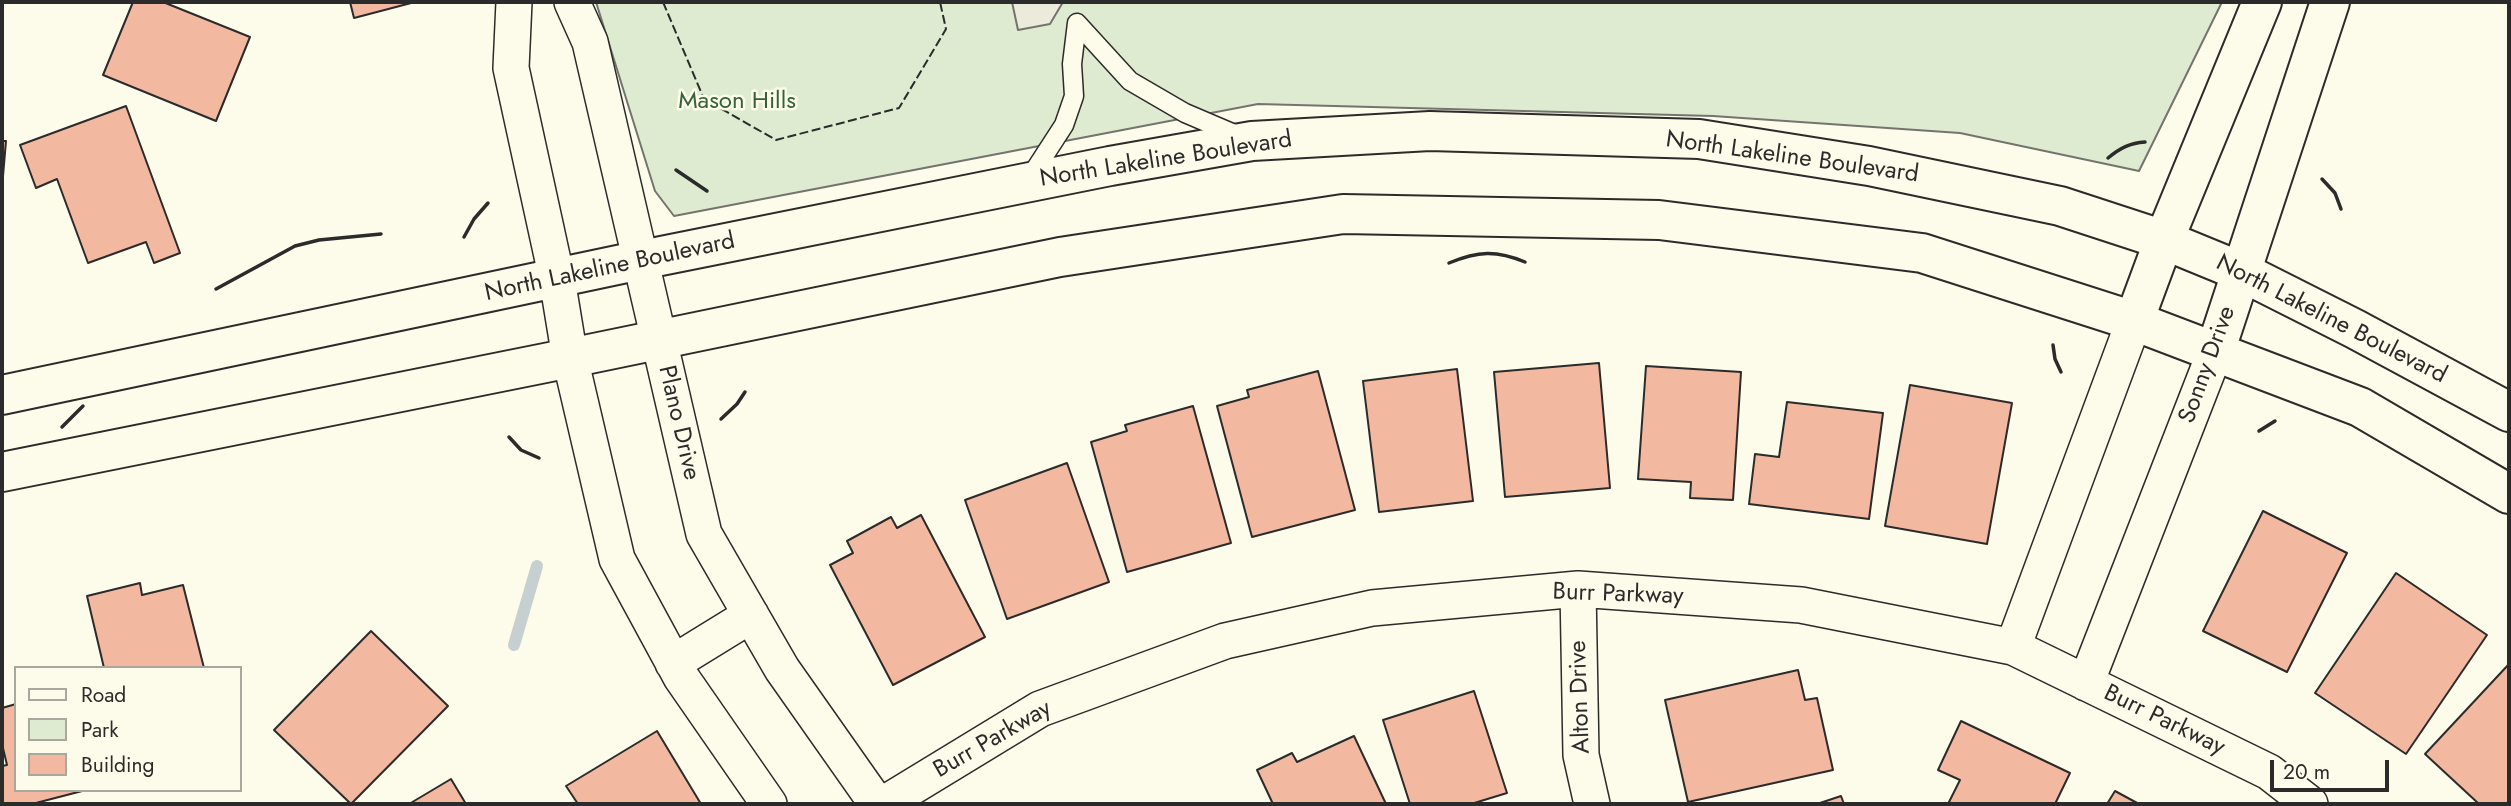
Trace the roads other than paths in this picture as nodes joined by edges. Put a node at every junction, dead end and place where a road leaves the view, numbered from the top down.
1 (514, 2) edge
2 (572, 2) edge
3 (2262, 2) edge
4 (2330, 2) edge
5 (1252, 141) junction
6 (1028, 182) junction
7 (2164, 240) junction
8 (641, 260) junction
9 (2242, 272) junction
10 (557, 279) junction
11 (2134, 321) junction
12 (659, 338) junction
13 (2215, 352) junction
14 (570, 358) junction
15 (2, 395) edge
16 (2509, 412) edge
17 (2, 472) edge
18 (2509, 494) edge
19 (1578, 589) junction
20 (751, 615) junction
21 (2013, 648) junction
22 (673, 663) junction
23 (2085, 683) junction
24 (769, 804) edge
25 (877, 804) edge
26 (884, 804) edge
27 (1592, 804) edge
28 (2310, 804) edge

1 - 10 street
2 - 8 street, Plano Drive
3 - 7 main road
4 - 9 main road, Sonny Drive
5 - 6 main road, North Lakeline Boulevard
5 - 6 lane
5 - 7 main road, North Lakeline Boulevard
6 - 8 main road, North Lakeline Boulevard
7 - 9 main road, North Lakeline Boulevard
7 - 11 main road
8 - 10 main road, North Lakeline Boulevard
8 - 12 street, Plano Drive
9 - 13 main road, Sonny Drive
9 - 16 main road, North Lakeline Boulevard
10 - 14 street
10 - 15 main road, North Lakeline Boulevard
11 - 12 main road
11 - 13 main road
11 - 21 street
12 - 14 main road
12 - 20 street, Plano Drive
13 - 18 main road
13 - 23 street, Sonny Drive
14 - 17 main road
14 - 22 street
19 - 21 street, Burr Parkway
19 - 26 street, Burr Parkway
19 - 27 street, Alton Drive
20 - 22 street
20 - 25 street, Plano Drive
21 - 23 street, Burr Parkway
22 - 24 street
23 - 28 street, Burr Parkway

